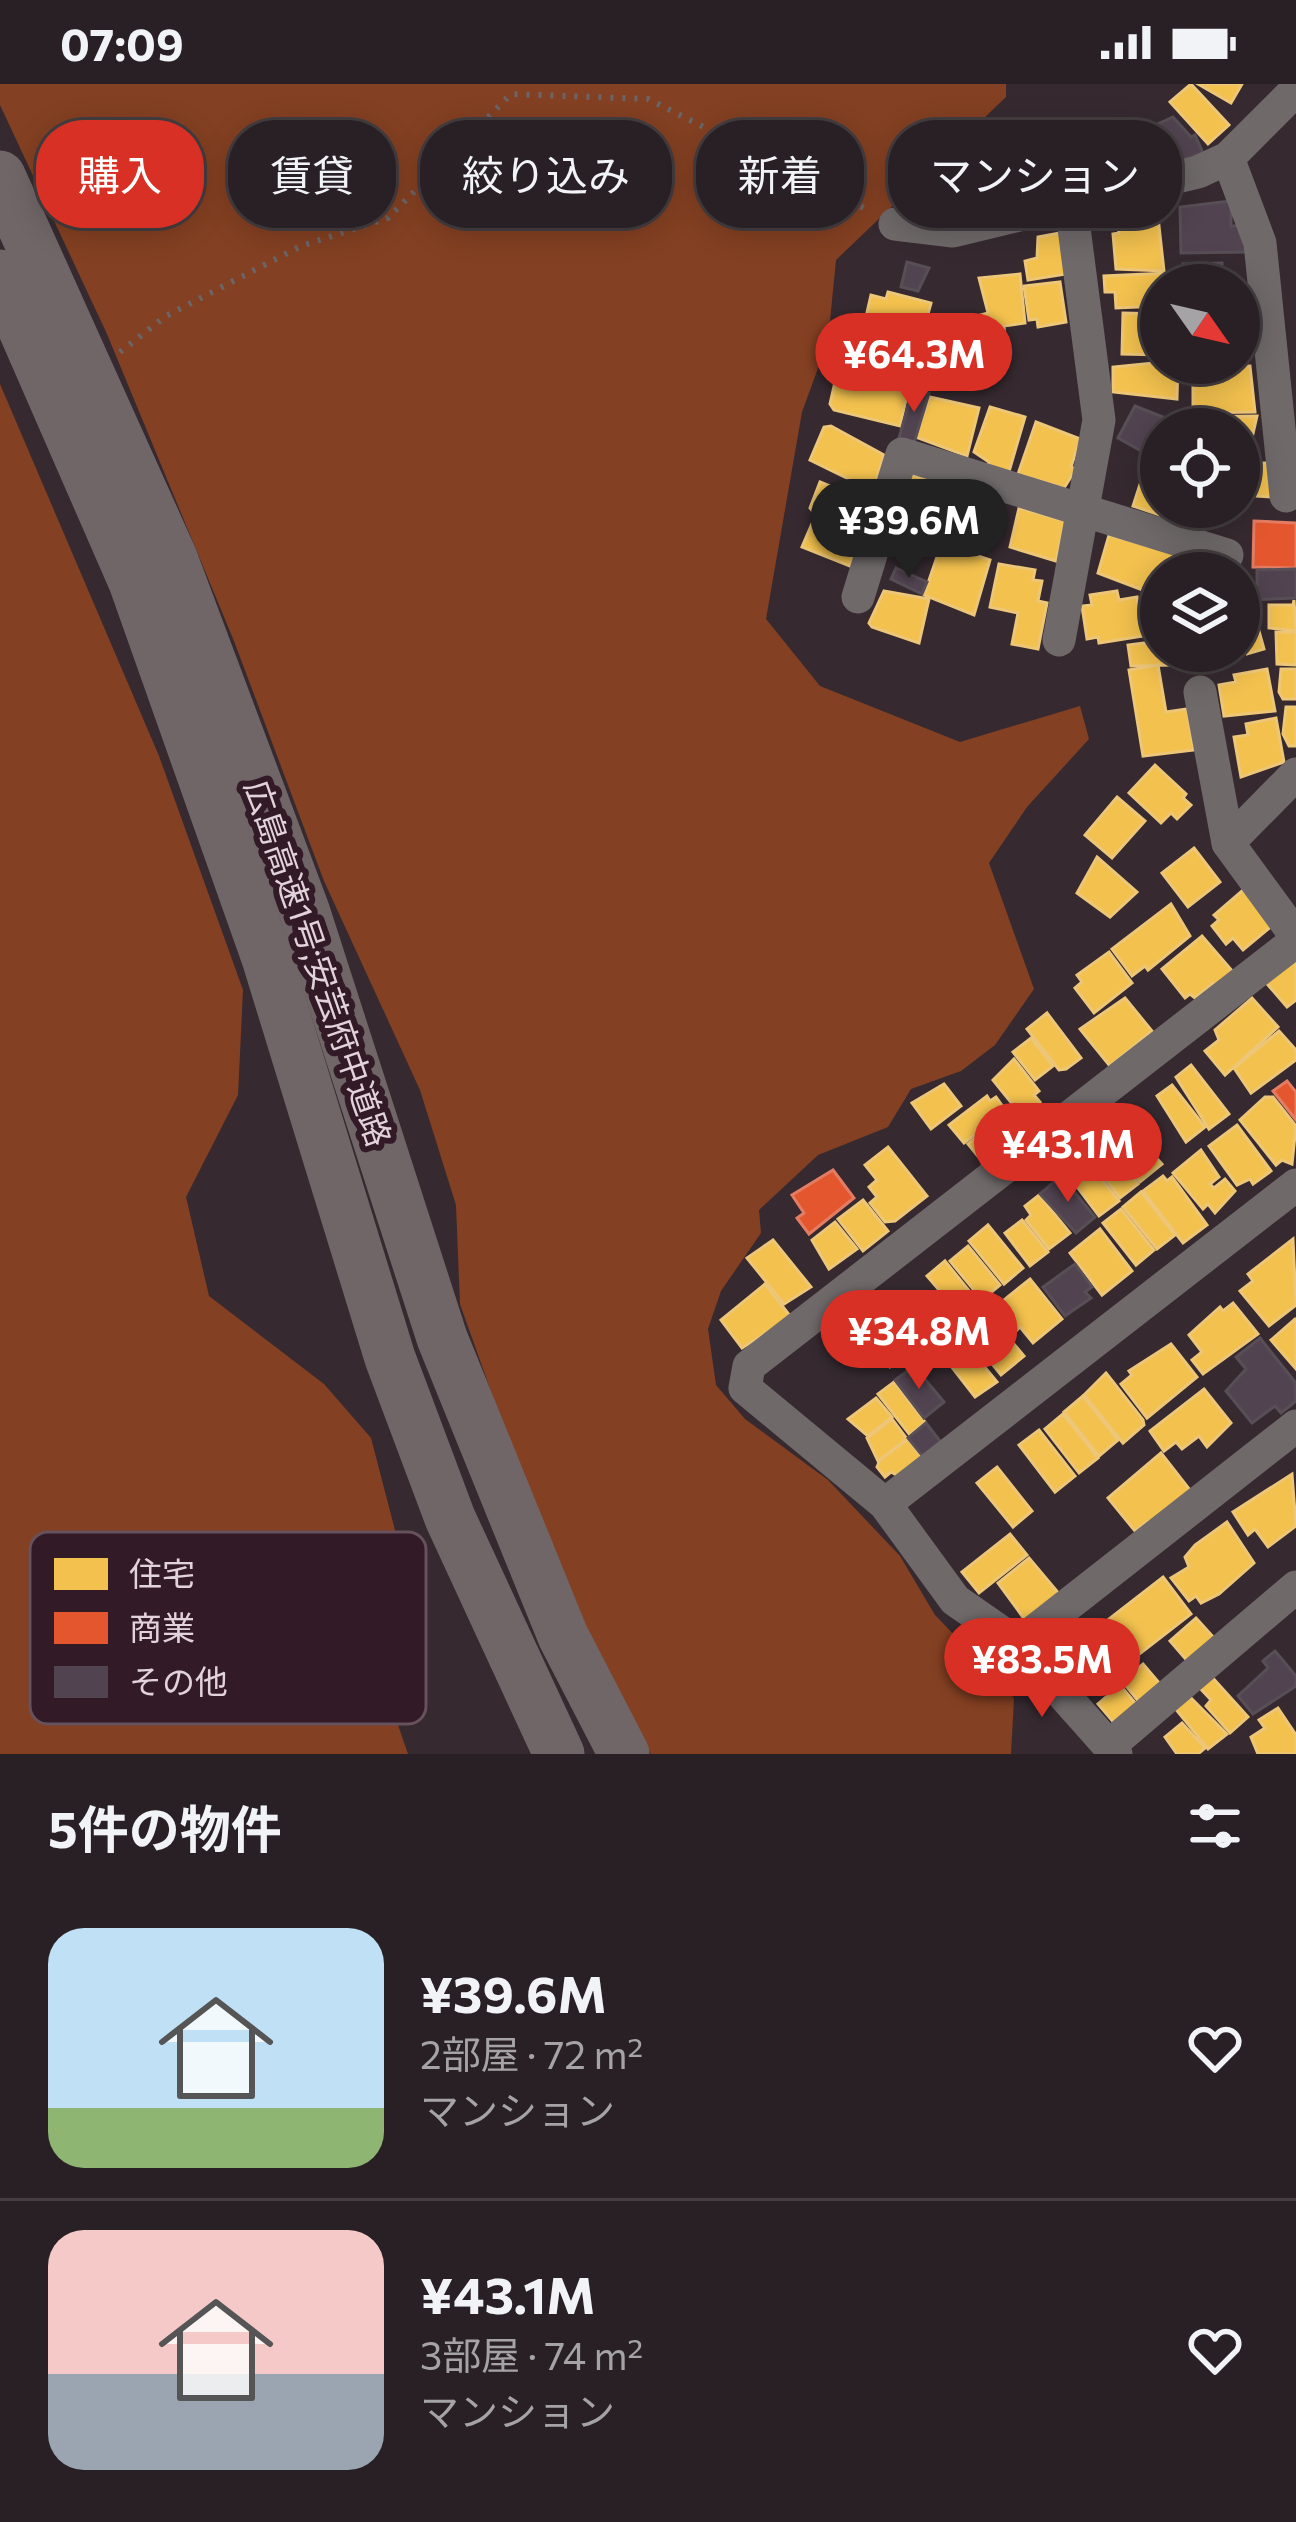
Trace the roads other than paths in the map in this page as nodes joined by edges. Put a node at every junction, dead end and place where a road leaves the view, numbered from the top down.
1 (1296, 90) edge
2 (1228, 158) junction
3 (0, 176) edge
4 (1182, 176) edge
5 (928, 228) edge
6 (966, 228) edge
7 (1074, 228) edge
8 (0, 275) edge
9 (57, 346) junction
10 (1286, 496) dead end
11 (1086, 511) junction
12 (1217, 552) edge
13 (858, 597) dead end
14 (1059, 640) dead end
15 (1200, 692) dead end
16 (1296, 774) edge
17 (1228, 843) junction
18 (1296, 938) edge
19 (1296, 1185) edge
20 (1296, 1426) edge
21 (885, 1504) junction
22 (1296, 1587) edge
23 (1018, 1644) junction
24 (1113, 1750) edge
25 (559, 1754) edge
26 (623, 1754) edge

1 - 2 street
2 - 4 street
2 - 10 street
3 - 9 highway, 広島高速1号;安芸府中道路
5 - 6 street
7 - 11 street
8 - 9 highway, 広島高速1号;安芸府中道路
9 - 25 highway, 広島高速1号;安芸府中道路
9 - 26 highway, 広島高速1号;安芸府中道路
11 - 12 street
11 - 13 street
11 - 14 street
15 - 17 street
16 - 17 street
17 - 18 street
18 - 21 street
19 - 21 street
20 - 23 street
21 - 23 street
22 - 24 street
23 - 24 street

